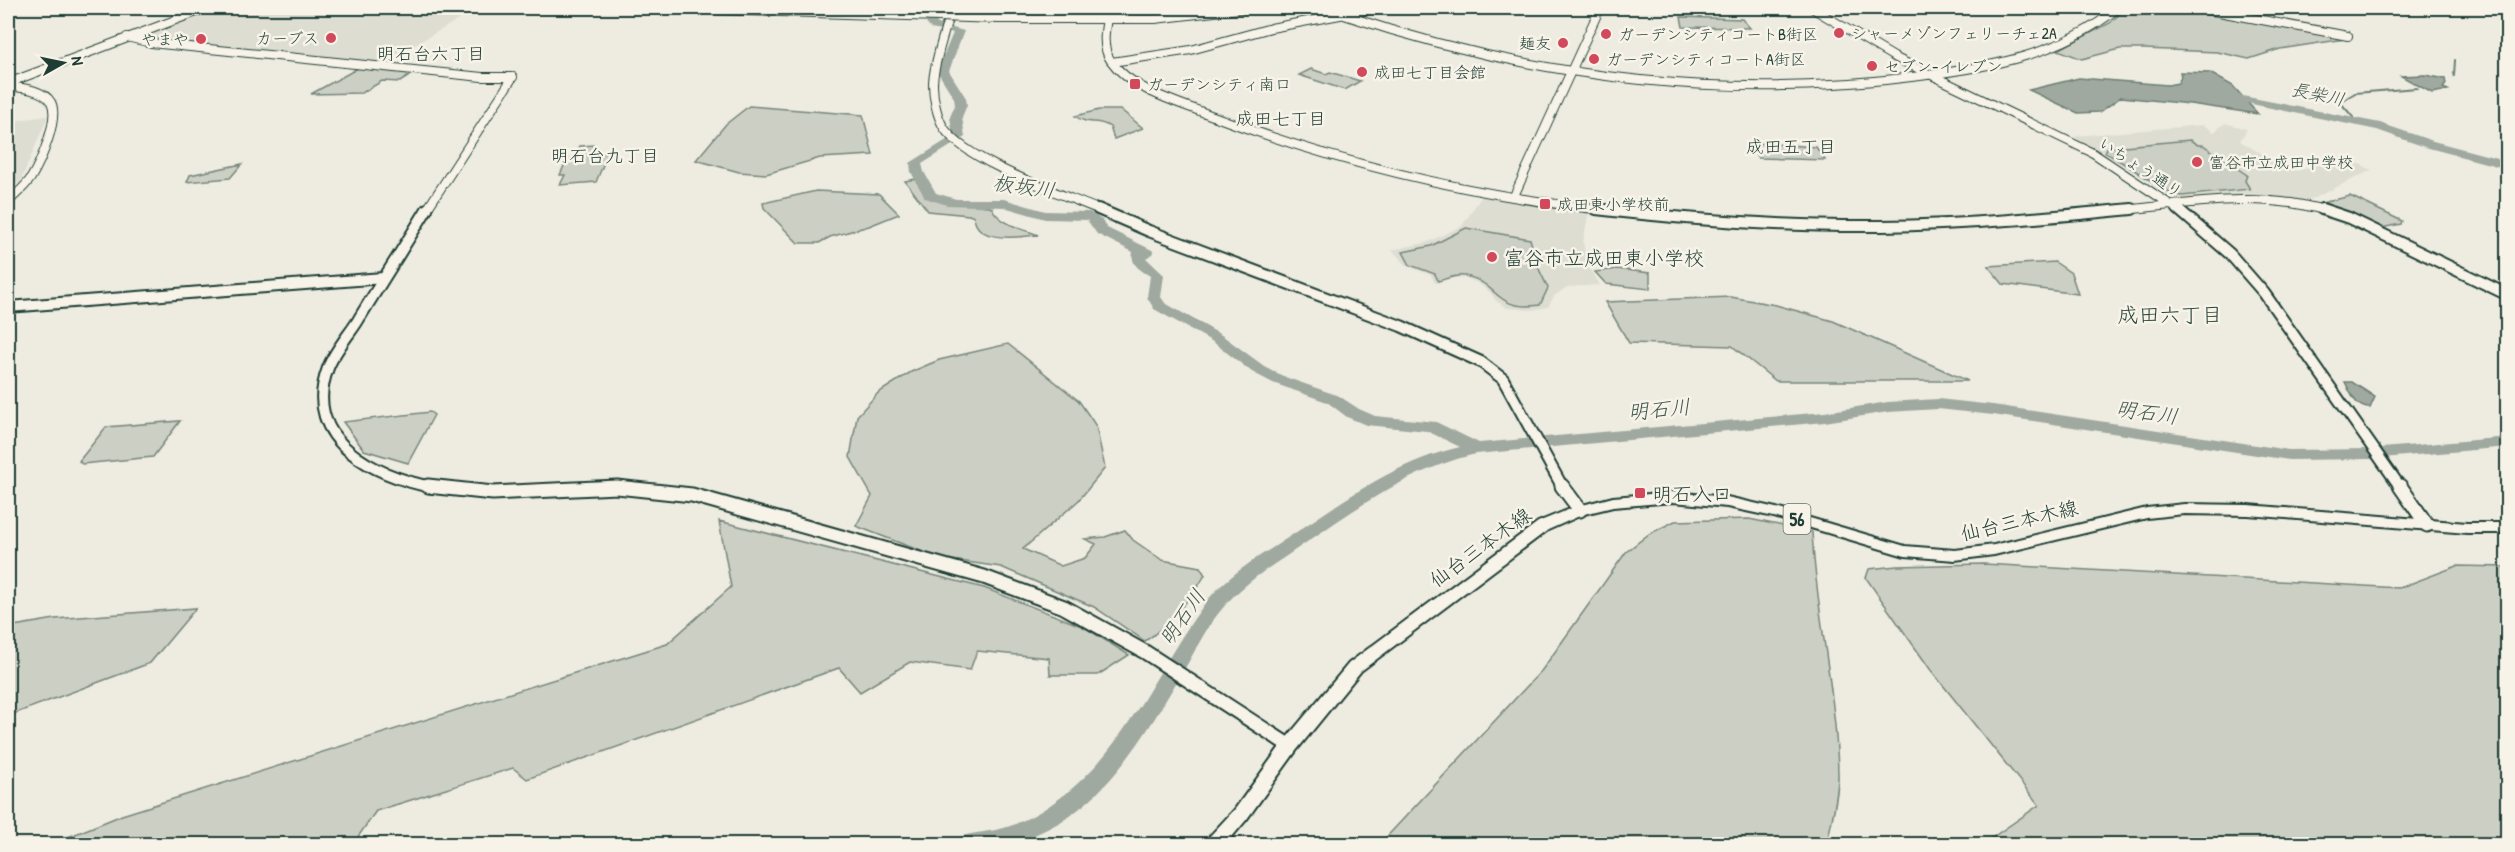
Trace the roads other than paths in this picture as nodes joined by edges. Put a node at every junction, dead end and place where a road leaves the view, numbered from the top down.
1 (199, 8) edge
2 (207, 8) edge
3 (654, 8) edge
4 (736, 8) edge
5 (951, 8) edge
6 (1109, 8) edge
7 (1230, 8) edge
8 (1248, 8) edge
9 (1377, 8) edge
10 (1600, 8) edge
11 (1812, 8) edge
12 (2118, 8) edge
13 (2197, 8) edge
14 (847, 13) junction
15 (1344, 15) junction
16 (1107, 20) junction
17 (2348, 36) dead end
18 (127, 37) junction
19 (1112, 62) junction
20 (1570, 71) junction
21 (1931, 76) junction
22 (8, 83) edge
23 (1514, 196) junction
24 (8, 202) edge
25 (2173, 205) junction
26 (383, 278) junction
27 (2508, 295) edge
28 (8, 307) edge
29 (1580, 510) junction
30 (2427, 525) junction
31 (2508, 528) edge
32 (1290, 746) junction
33 (1215, 844) edge

1 - 22 street
2 - 18 street
3 - 14 street
4 - 14 street
5 - 29 street
6 - 16 street
7 - 16 street
8 - 16 street
9 - 15 street
10 - 20 street
11 - 21 street, いちょう通り
12 - 21 street
13 - 17 street
14 - 16 street, bridge
15 - 19 street
15 - 20 street
16 - 19 street
18 - 22 street
18 - 26 street
19 - 23 street
20 - 21 street
20 - 23 street
21 - 25 street, いちょう通り
22 - 24 street
23 - 25 street
25 - 27 street
25 - 30 street, いちょう通り
26 - 28 street
26 - 32 street
29 - 30 main road, 仙台三本木線 / 56
29 - 32 main road, 仙台三本木線 / 56
30 - 31 main road, 仙台三本木線 / 56
32 - 33 main road, 仙台三本木線 / 56

